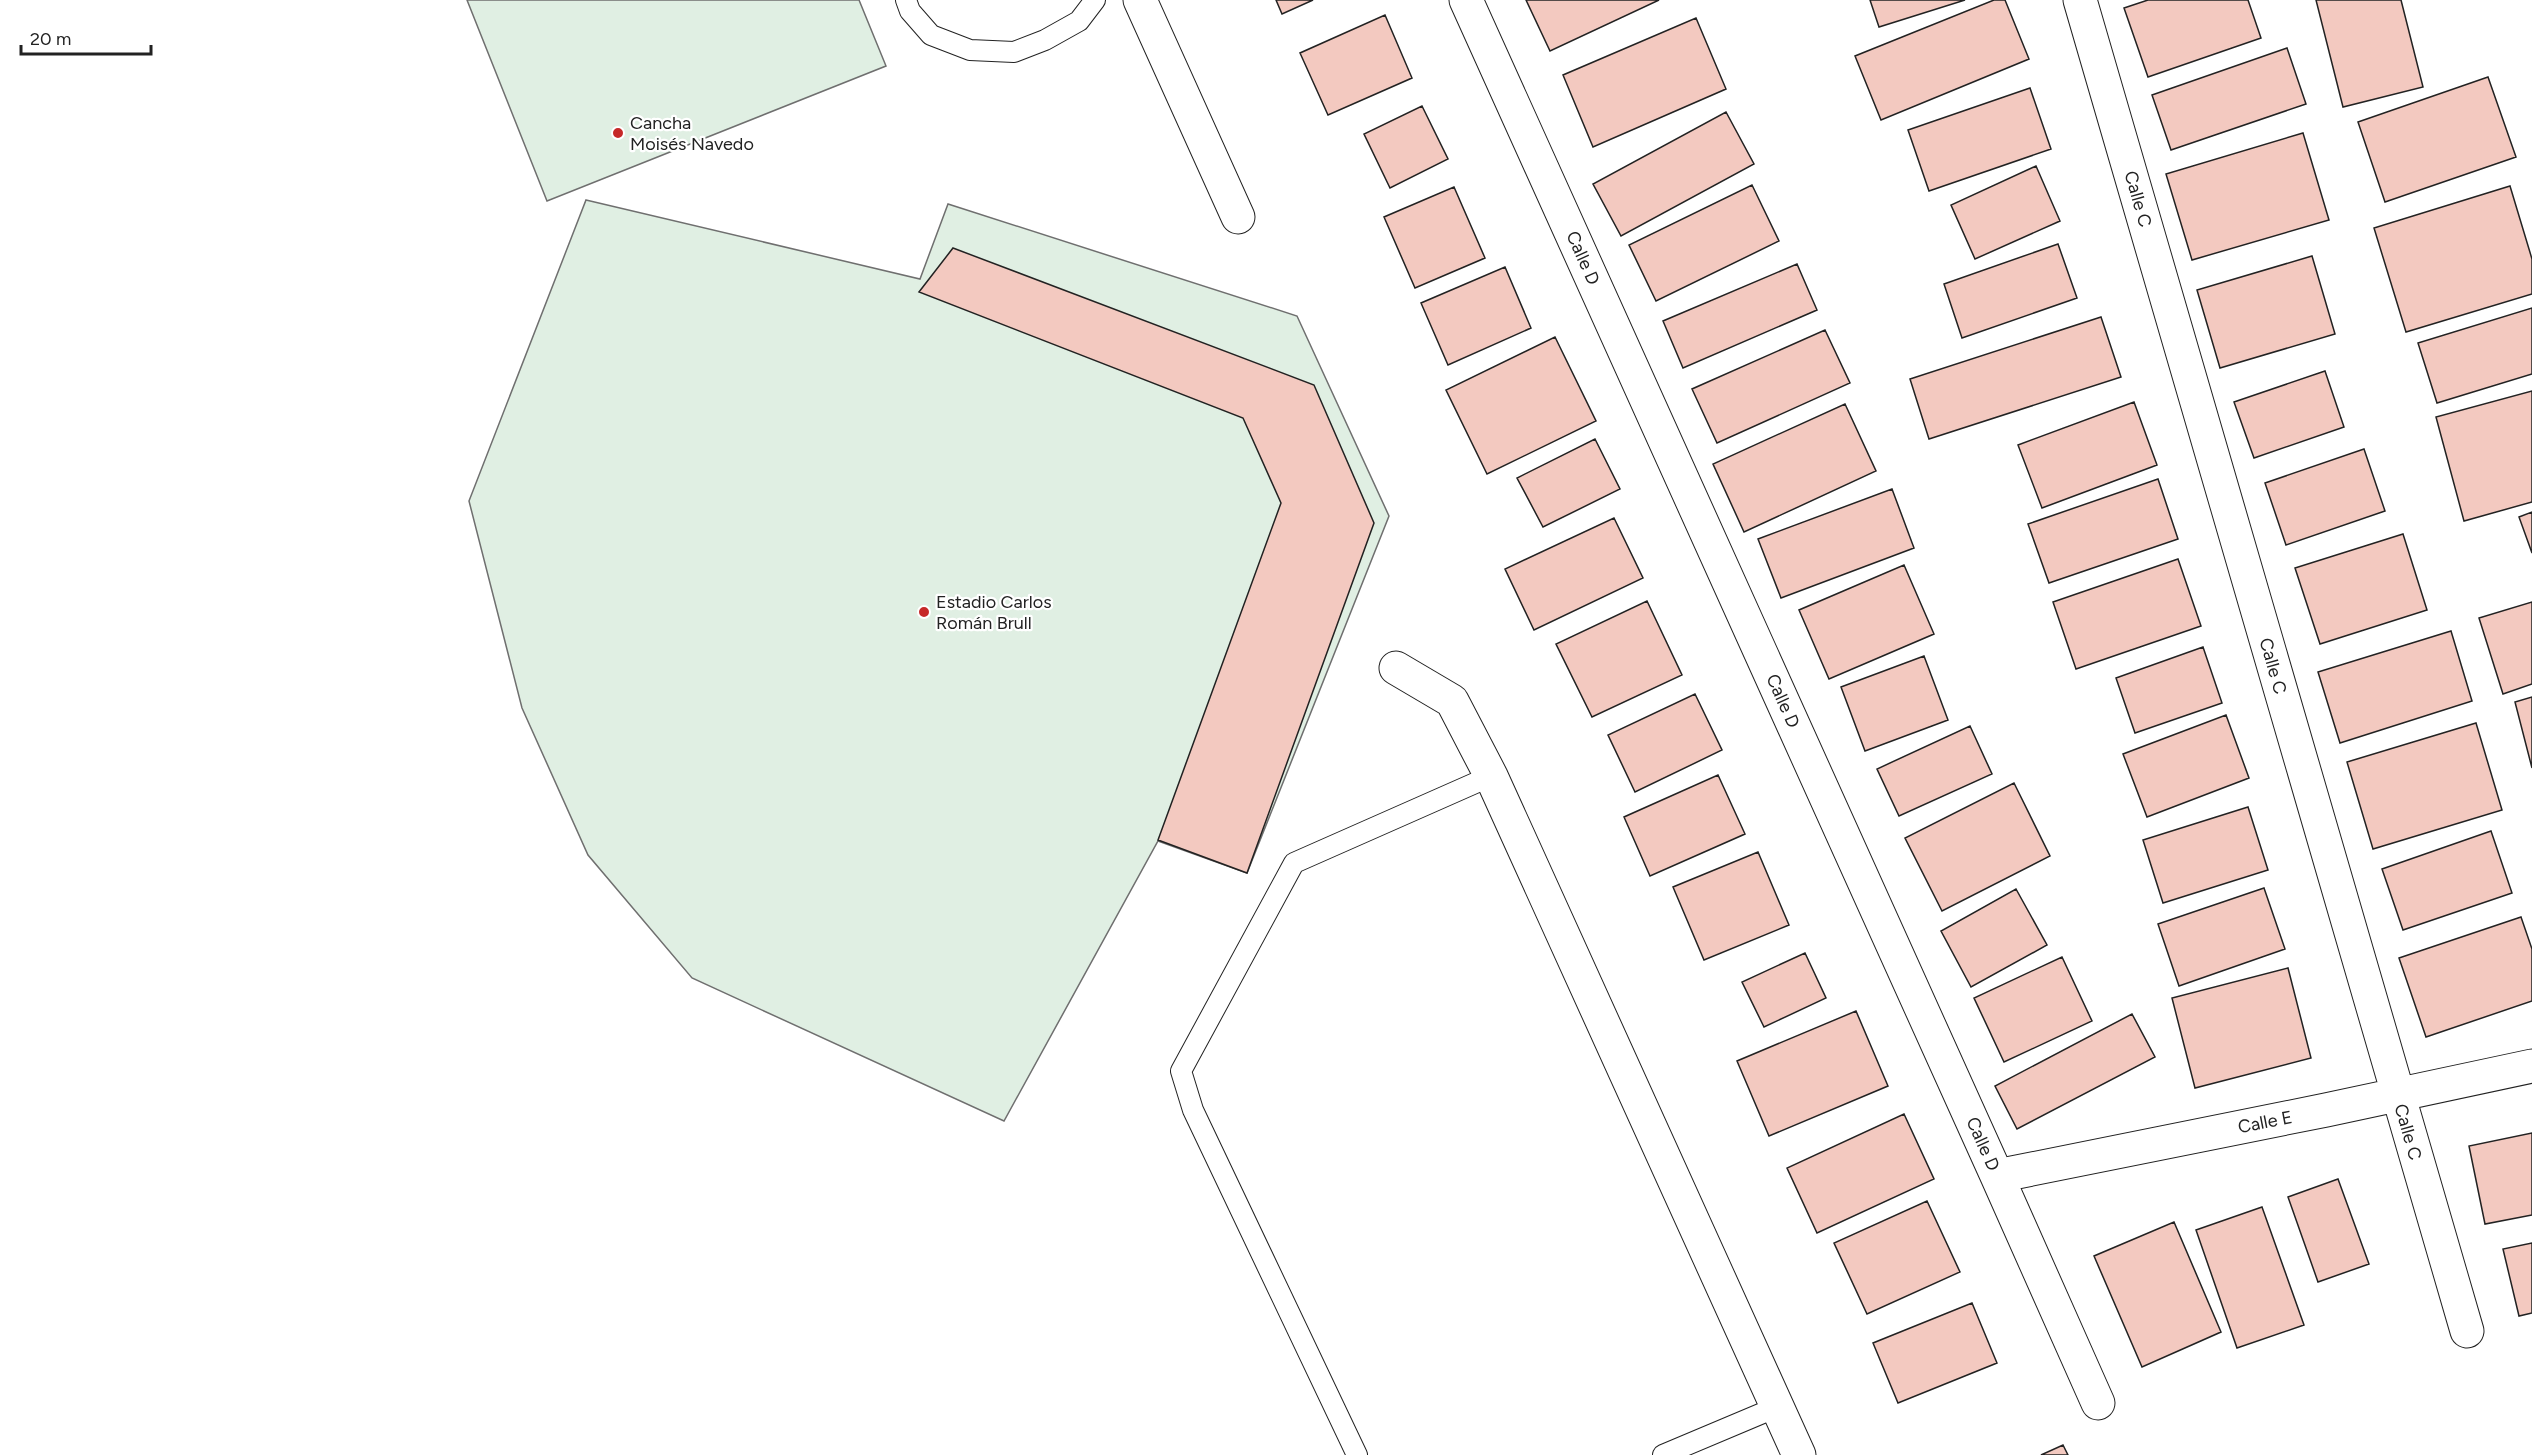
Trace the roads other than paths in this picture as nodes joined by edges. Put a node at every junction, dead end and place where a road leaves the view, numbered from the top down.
1 (906, 0) edge
2 (1095, 0) edge
3 (1140, 0) edge
4 (1466, 0) edge
5 (2080, 0) edge
6 (1238, 217) dead end
7 (1396, 668) dead end
8 (1491, 776) junction
9 (2532, 1066) edge
10 (2397, 1095) junction
11 (1997, 1176) junction
12 (2466, 1331) dead end
13 (2098, 1403) dead end
14 (1777, 1407) junction
15 (1357, 1455) edge
16 (1663, 1455) edge
17 (1799, 1455) edge

1 - 2 lane
3 - 6 street
4 - 11 street, Calle D
5 - 10 street, Calle C
7 - 8 street
8 - 14 street
8 - 15 lane
9 - 10 street, Calle E
10 - 11 street, Calle E
10 - 12 street, Calle C
11 - 13 street, Calle D
14 - 16 lane
14 - 17 street

